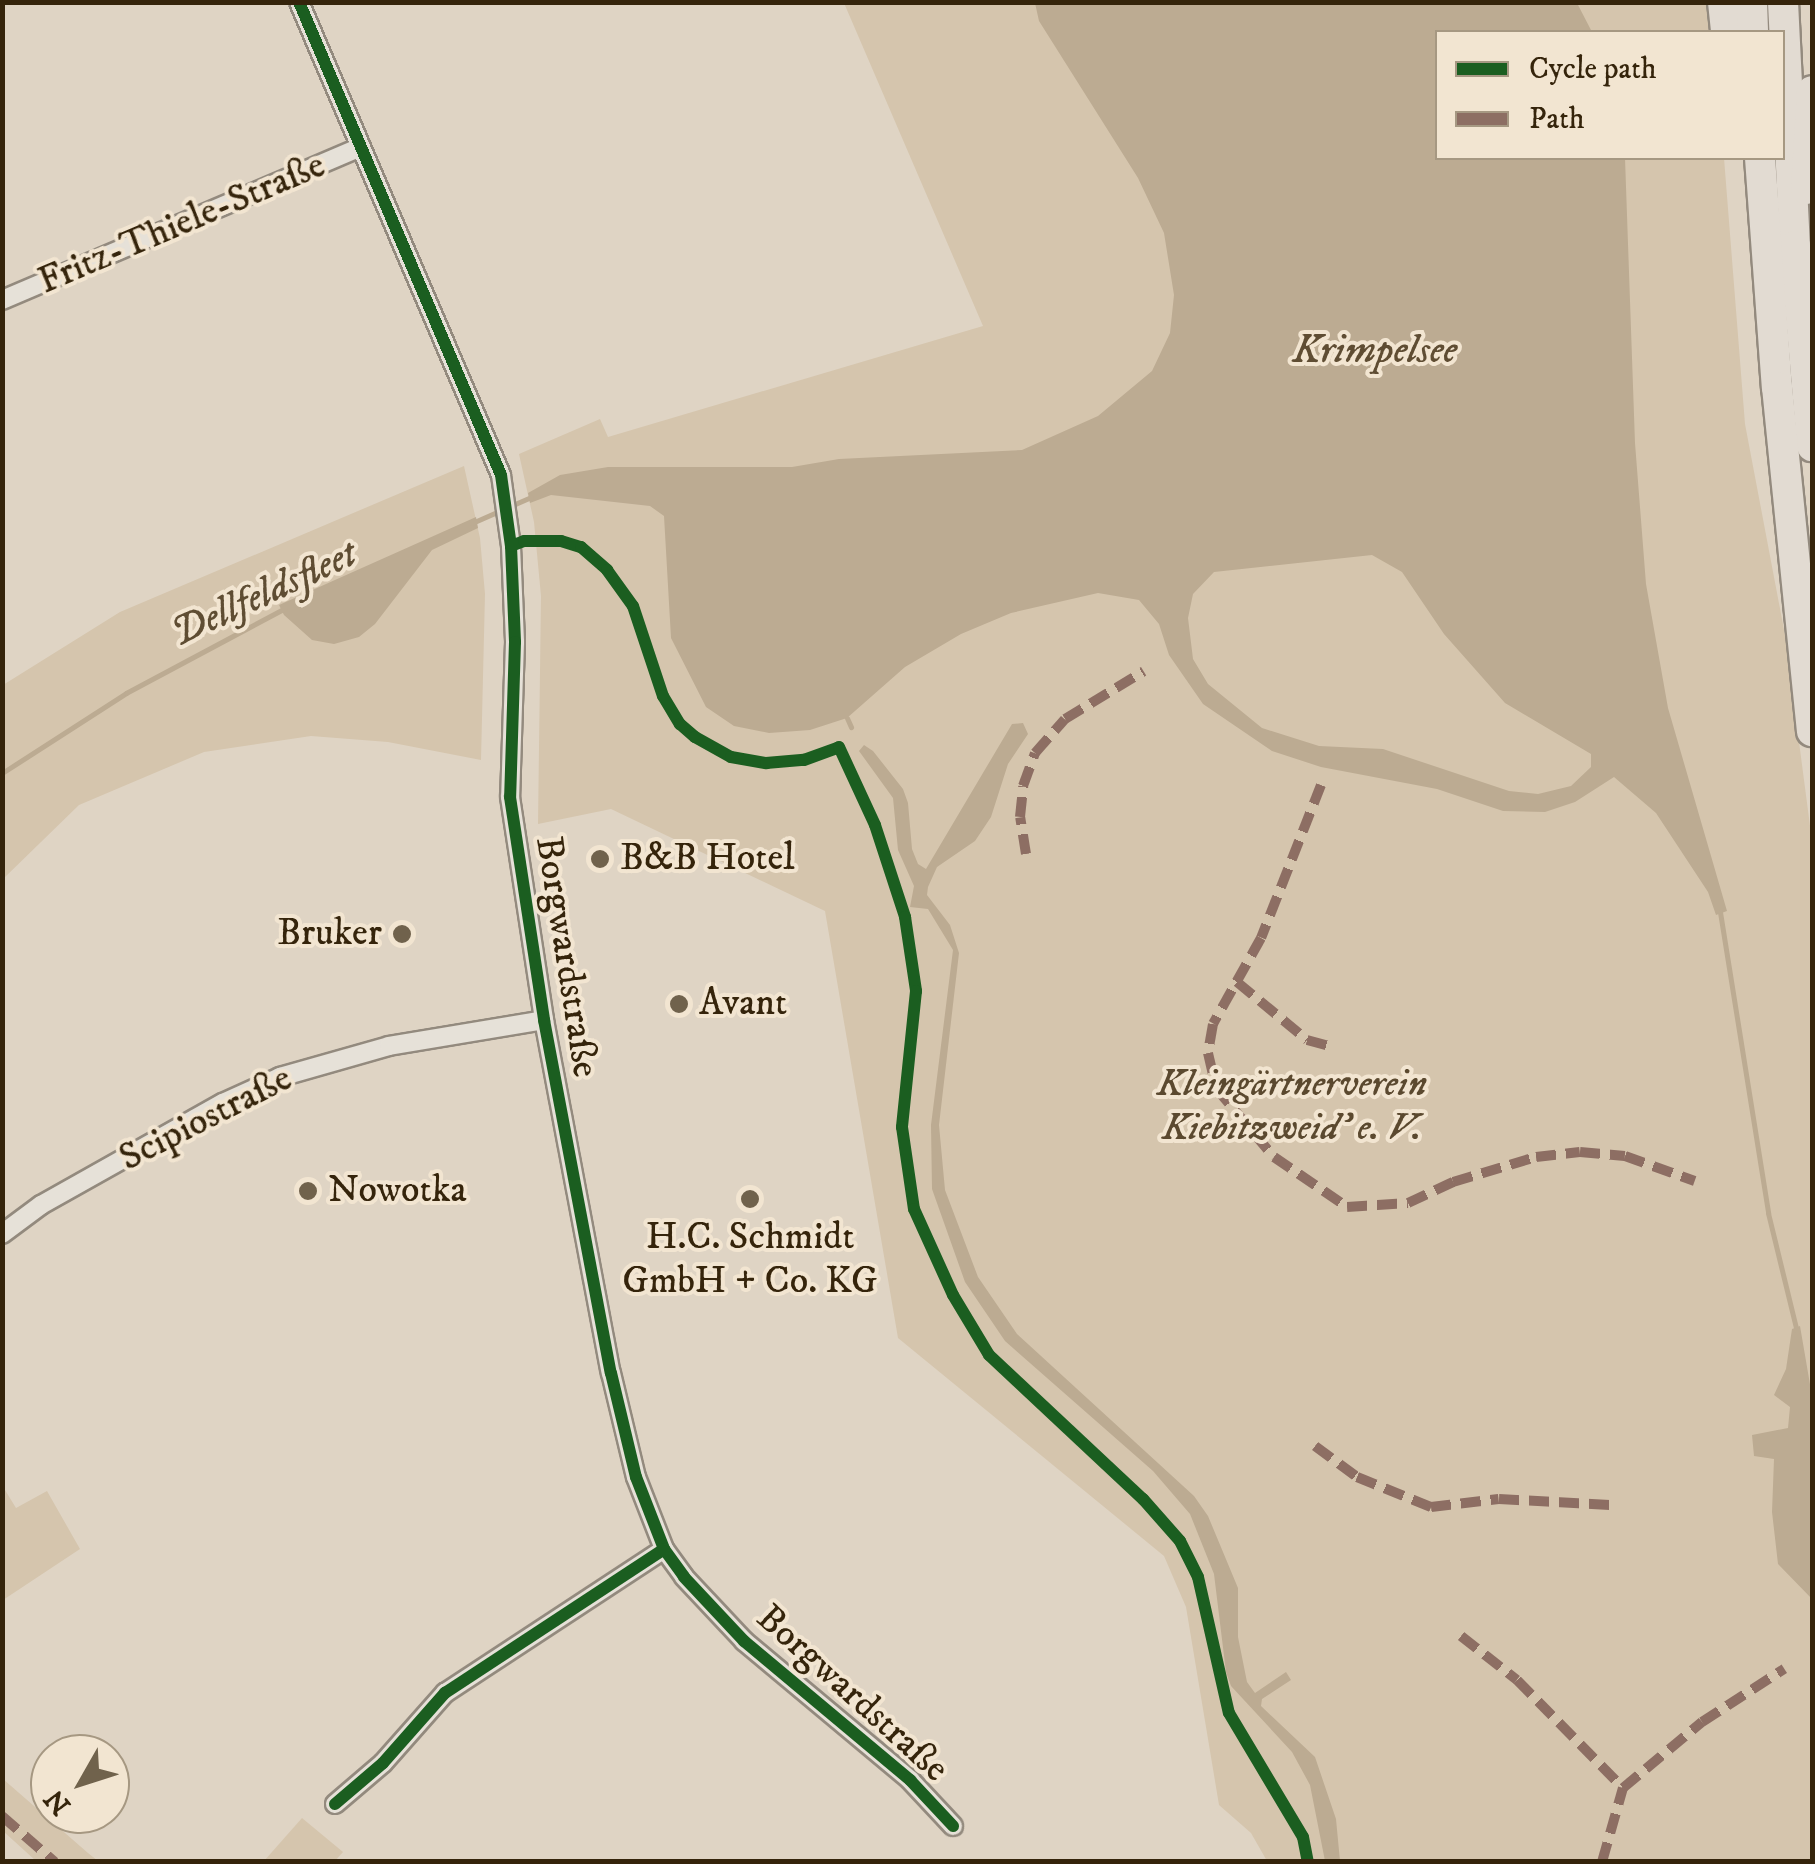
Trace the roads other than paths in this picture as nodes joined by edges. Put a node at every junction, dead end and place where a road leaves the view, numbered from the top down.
1 (299, 2) edge
2 (1723, 2) edge
3 (1752, 2) edge
4 (1782, 2) edge
5 (1726, 30) edge
6 (1754, 30) edge
7 (1782, 30) edge
8 (1812, 91) edge
9 (361, 147) junction
10 (1743, 160) edge
11 (1760, 160) edge
12 (1781, 160) edge
13 (1780, 242) junction
14 (2, 300) edge
15 (1812, 446) edge
16 (1812, 730) edge
17 (544, 1020) junction
18 (2, 1234) edge
19 (664, 1550) junction
20 (335, 1804) dead end
21 (953, 1826) dead end

1 - 9 street, Borgwardstraße
2 - 5 highway
3 - 6 highway
4 - 7 highway
8 - 13 highway
9 - 14 street, Fritz-Thiele-Straße
9 - 17 street, Borgwardstraße
10 - 13 highway
11 - 13 highway
12 - 13 highway
13 - 15 highway
13 - 16 highway
17 - 18 street, Scipiostraße
17 - 19 street, Borgwardstraße
19 - 20 street
19 - 21 street, Borgwardstraße

